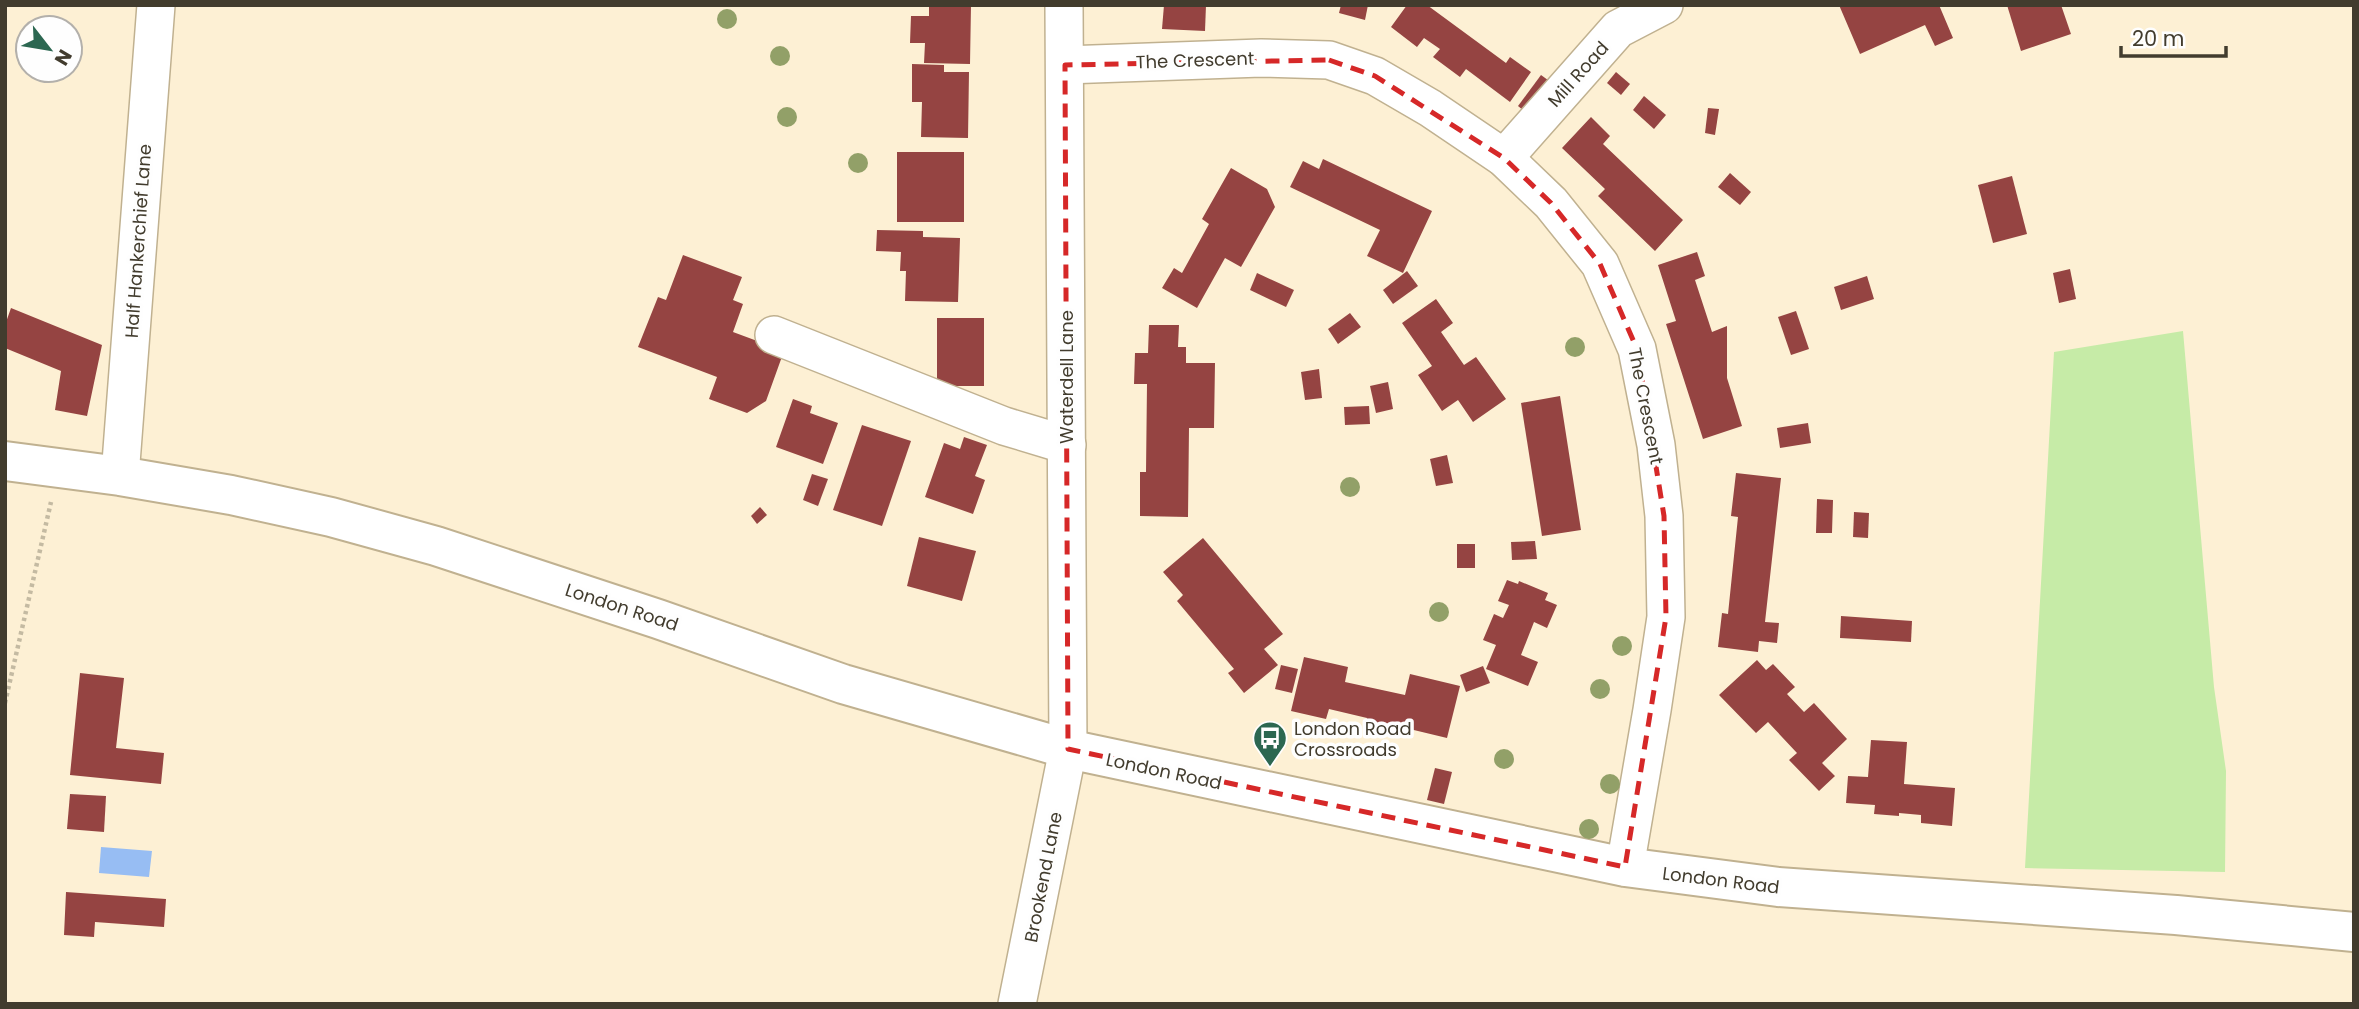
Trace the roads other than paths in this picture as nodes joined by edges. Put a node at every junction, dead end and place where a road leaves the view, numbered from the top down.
1 (156, 5) edge
2 (1064, 5) edge
3 (1664, 5) edge
4 (1613, 17) edge
5 (1065, 65) junction
6 (1504, 158) junction
7 (774, 335) dead end
8 (1067, 446) junction
9 (5, 461) edge
10 (120, 477) junction
11 (1068, 749) junction
12 (1625, 867) junction
13 (2354, 933) edge
14 (1017, 1004) edge

1 - 10 street, Half Hankerchief Lane
2 - 5 street, Waterdell Lane
3 - 4 street, Mill Road
4 - 6 street, Mill Road
5 - 6 street, The Crescent
5 - 8 street, Waterdell Lane
6 - 12 street, The Crescent
7 - 8 street
8 - 11 street, Waterdell Lane
9 - 10 main road, London Road
10 - 11 main road, London Road
11 - 12 main road, London Road
11 - 14 street, Brookend Lane
12 - 13 main road, London Road

